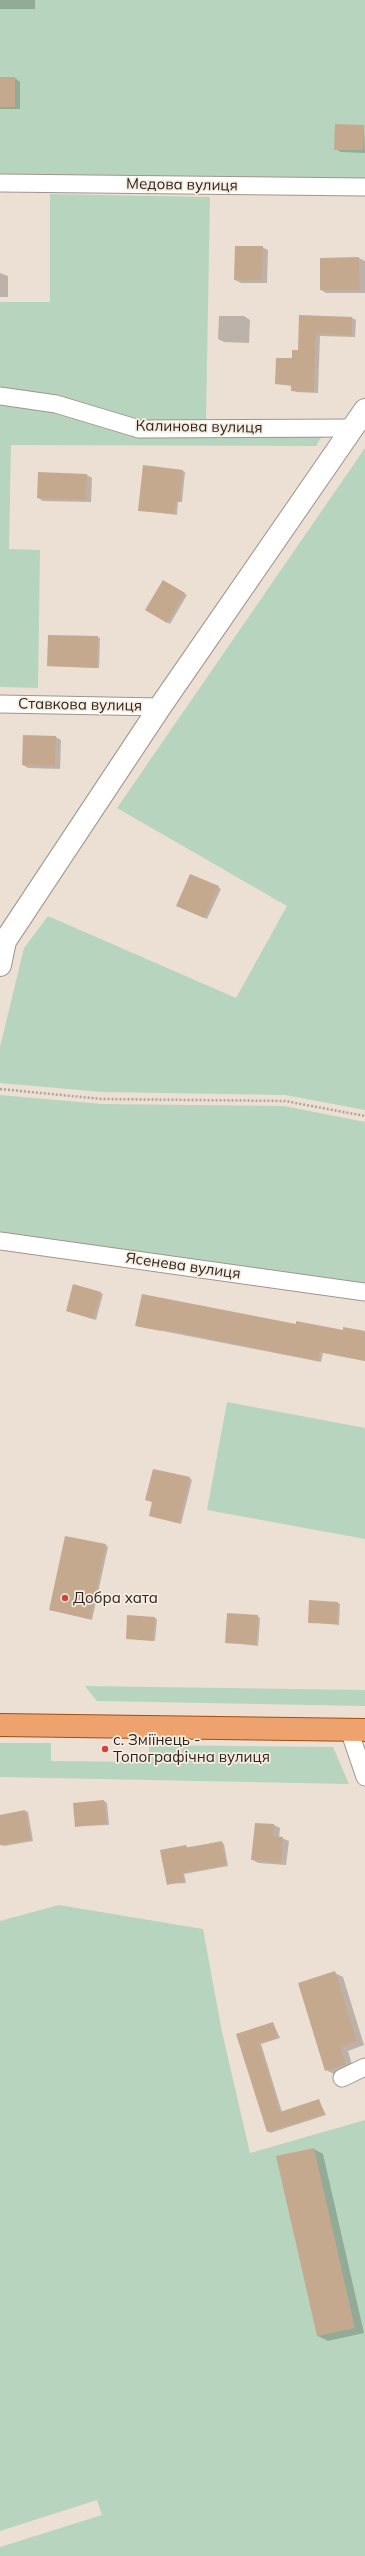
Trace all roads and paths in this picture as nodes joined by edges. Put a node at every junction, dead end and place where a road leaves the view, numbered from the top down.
1 (0, 183) edge
2 (365, 186) edge
3 (0, 396) edge
4 (365, 410) edge
5 (353, 428) junction
6 (0, 704) edge
7 (160, 707) junction
8 (3, 941) edge
9 (0, 965) edge
10 (0, 1089) edge
11 (365, 1116) edge
12 (0, 1241) edge
13 (365, 1292) edge
14 (0, 1725) edge
15 (357, 1730) edge
16 (365, 1777) edge
17 (365, 2067) edge
18 (342, 2078) dead end

1 - 2 street, Медова вулиця
3 - 5 street, Калинова вулиця
4 - 5 street
5 - 7 street
6 - 7 street, Ставкова вулиця
7 - 8 street
8 - 9 street
10 - 11 path
12 - 13 street, Ясенева вулиця
14 - 15 main road
15 - 16 street
17 - 18 street

